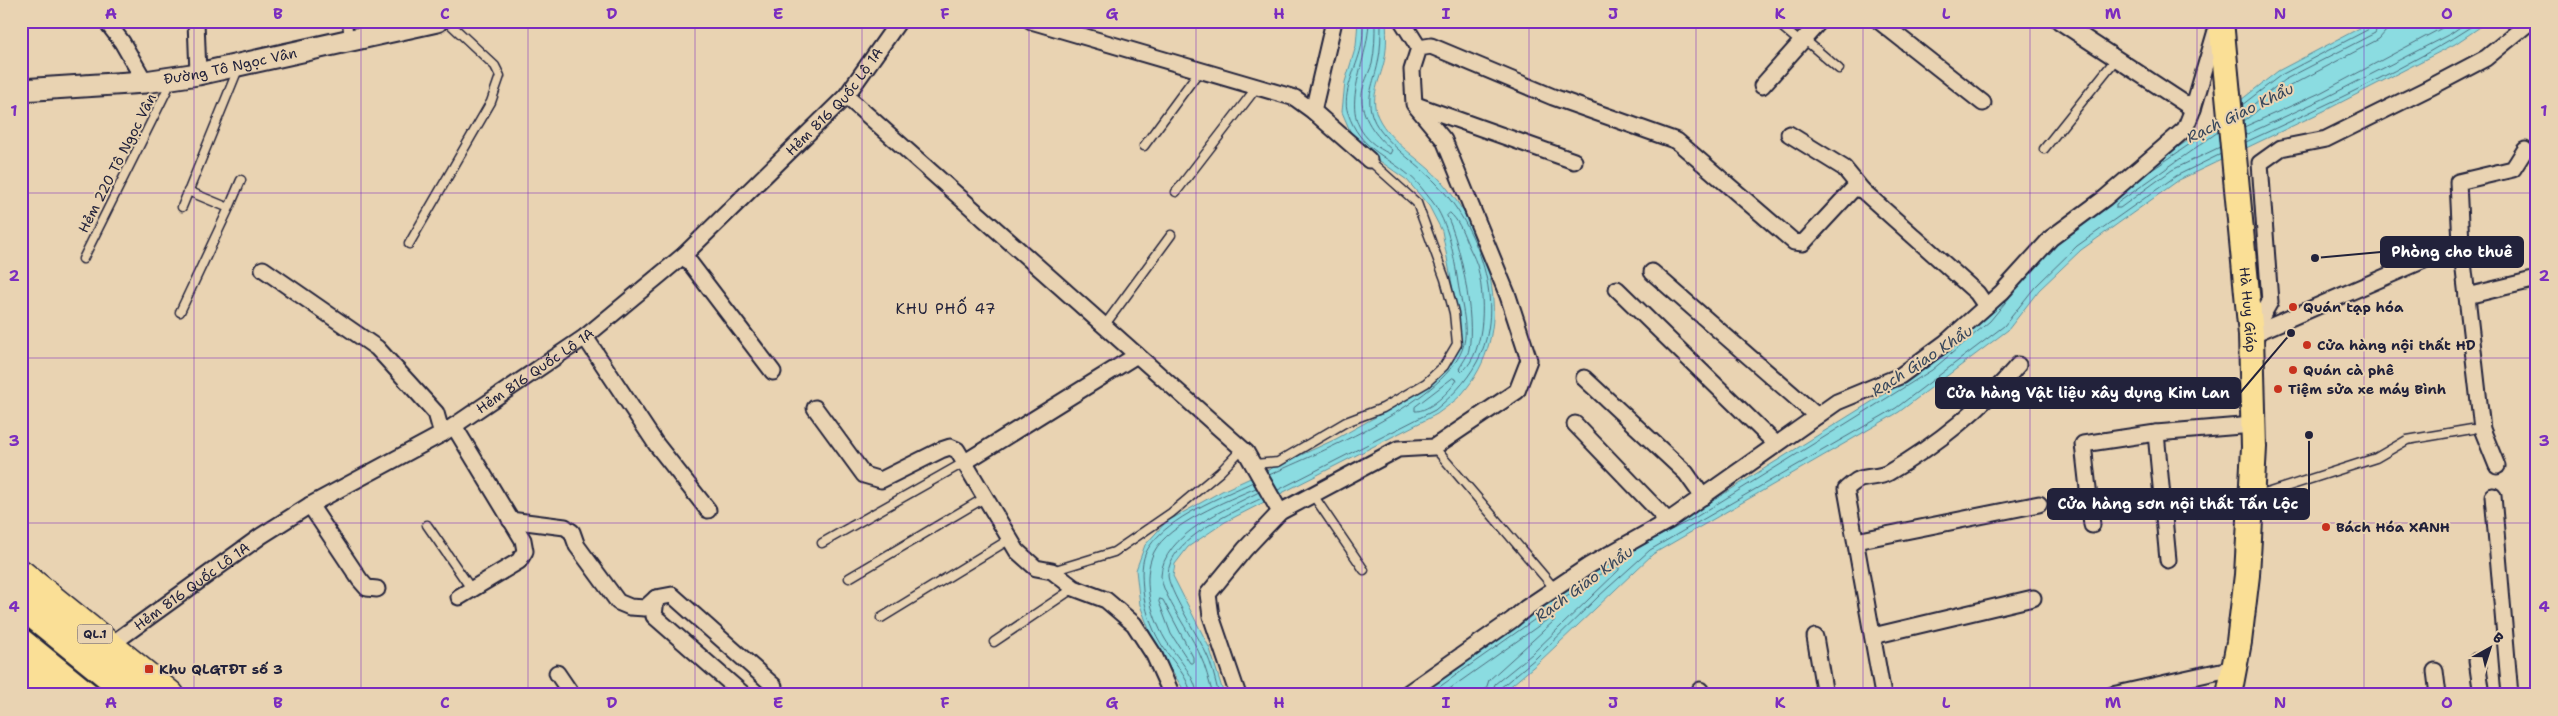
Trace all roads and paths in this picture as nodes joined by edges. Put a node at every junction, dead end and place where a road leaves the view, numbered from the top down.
1 (106, 21) edge
2 (196, 21) edge
3 (437, 21) edge
4 (447, 21) edge
5 (899, 21) edge
6 (1031, 21) edge
7 (1334, 21) edge
8 (1402, 21) edge
9 (1775, 21) edge
10 (1820, 21) edge
11 (1879, 21) edge
12 (2059, 21) edge
13 (2532, 21) edge
14 (387, 27) edge
15 (2221, 28) edge
16 (348, 32) edge
17 (1802, 41) junction
18 (1419, 48) junction
19 (2116, 59) junction
20 (239, 67) junction
21 (1839, 69) dead end
22 (1200, 70) junction
23 (198, 74) junction
24 (174, 78) junction
25 (145, 82) junction
26 (1762, 86) dead end
27 (1257, 87) junction
28 (21, 90) edge
29 (846, 96) junction
30 (1983, 103) dead end
31 (1414, 104) junction
32 (2193, 110) junction
33 (1314, 111) junction
34 (1788, 134) dead end
35 (1144, 146) dead end
36 (2044, 149) dead end
37 (2525, 150) dead end
38 (1369, 160) joint
39 (1574, 161) dead end
40 (240, 180) dead end
41 (1862, 190) junction
42 (188, 191) junction
43 (1176, 192) dead end
44 (182, 207) dead end
45 (229, 208) junction
46 (1171, 235) dead end
47 (409, 244) dead end
48 (2461, 244) junction
49 (684, 255) junction
50 (83, 259) dead end
51 (263, 269) dead end
52 (1652, 272) dead end
53 (2537, 279) edge
54 (1617, 289) dead end
55 (2467, 296) junction
56 (1986, 306) junction
57 (180, 312) dead end
58 (1104, 326) junction
59 (2251, 335) junction
60 (586, 337) junction
61 (1137, 355) junction
62 (2018, 365) dead end
63 (772, 372) dead end
64 (1584, 378) dead end
65 (815, 408) dead end
66 (1817, 416) junction
67 (1575, 424) dead end
68 (2253, 425) junction
69 (2472, 429) dead end
70 (448, 430) junction
71 (2156, 432) junction
72 (1776, 444) junction
73 (1434, 447) junction
74 (1242, 449) junction
75 (965, 462) junction
76 (1254, 464) junction
77 (2497, 466) dead end
78 (1313, 495) junction
79 (2493, 496) dead end
80 (986, 497) junction
81 (1703, 497) junction
82 (2252, 497) junction
83 (2039, 504) dead end
84 (310, 505) junction
85 (708, 510) dead end
86 (1279, 510) junction
87 (510, 520) junction
88 (1668, 522) junction
89 (2092, 524) dead end
90 (427, 525) dead end
91 (1010, 539) junction
92 (1856, 541) junction
93 (822, 543) dead end
94 (2168, 560) dead end
95 (1364, 570) dead end
96 (1052, 571) junction
97 (21, 574) edge
98 (849, 578) dead end
99 (1074, 588) junction
100 (377, 589) dead end
101 (1556, 589) junction
102 (466, 594) joint
103 (656, 598) junction
104 (2033, 598) dead end
105 (21, 604) edge
106 (881, 618) dead end
107 (1873, 636) junction
108 (1815, 637) dead end
109 (994, 642) dead end
110 (21, 643) edge
111 (109, 646) junction
112 (2477, 661) dead end
113 (2234, 668) junction
114 (2435, 671) dead end
115 (557, 673) dead end
116 (85, 695) edge
117 (133, 695) edge
118 (170, 695) edge
119 (572, 695) edge
120 (744, 695) edge
121 (774, 695) edge
122 (1172, 695) edge
123 (1238, 695) edge
124 (1405, 695) edge
125 (1825, 695) edge
126 (1883, 695) edge
127 (2112, 695) edge
128 (2229, 695) edge
129 (2438, 695) edge
130 (2482, 695) edge
131 (2510, 695) edge

1 - 25 street
2 - 23 street
3 - 14 street, Đường Tô Ngọc Vân
4 - 47 lane
5 - 29 street, Hẻm 816 Quốc Lộ 1A
6 - 22 street
7 - 33 street
8 - 18 street
9 - 17 lane
10 - 17 street
11 - 30 street
12 - 19 street
13 - 59 street
14 - 16 street, Đường Tô Ngọc Vân
15 - 32 street
15 - 59 main road, Hà Huy Giáp
16 - 20 street, Đường Tô Ngọc Vân
17 - 21 lane
17 - 26 street
18 - 31 street
18 - 41 street
19 - 32 street
19 - 36 lane
20 - 23 street, Đường Tô Ngọc Vân
20 - 42 lane
22 - 27 street
22 - 35 lane
23 - 24 street, Đường Tô Ngọc Vân
24 - 25 street, Đường Tô Ngọc Vân
24 - 50 lane, Hẻm 220 Tô Ngọc Vân
25 - 28 street, Đường Tô Ngọc Vân
27 - 33 street
27 - 43 lane
29 - 49 street, Hẻm 816 Quốc Lộ 1A
29 - 58 street
31 - 39 street
31 - 73 street
32 - 56 street
33 - 38 street
34 - 41 street
37 - 48 street
38 - 76 lane
40 - 45 lane
41 - 56 street
42 - 44 lane
42 - 45 lane
45 - 57 lane
46 - 58 lane
48 - 55 street
48 - 59 street
49 - 60 street, Hẻm 816 Quốc Lộ 1A
49 - 63 street
51 - 70 street
52 - 66 street
53 - 55 street
54 - 72 street
55 - 77 street
56 - 66 street
58 - 61 street
59 - 68 main road, Hà Huy Giáp
60 - 70 street, Hẻm 816 Quốc Lộ 1A
60 - 85 street
61 - 74 street
61 - 75 street
62 - 92 street
64 - 81 street
65 - 75 street
66 - 72 street
67 - 88 street
68 - 71 street
68 - 82 main road, Hà Huy Giáp
69 - 82 lane
70 - 84 street, Hẻm 816 Quốc Lộ 1A
70 - 87 street
71 - 89 street
71 - 94 street
72 - 81 street
73 - 78 street
73 - 101 lane
74 - 76 street
74 - 96 lane
75 - 80 street
75 - 93 lane
76 - 86 street
78 - 86 street
78 - 95 lane
79 - 131 street
80 - 91 street
80 - 98 lane
81 - 88 street
82 - 113 main road, Hà Huy Giáp
83 - 92 street
84 - 100 street
84 - 111 street, Hẻm 816 Quốc Lộ 1A
86 - 123 street
87 - 102 street
87 - 103 street
88 - 101 street
90 - 102 lane
91 - 96 street
91 - 106 lane
92 - 107 street
96 - 99 street
97 - 111 highway, QL.1
99 - 109 lane
99 - 122 street
101 - 124 street
103 - 120 street
103 - 121 street
104 - 107 street
105 - 117 highway, QL.1
107 - 126 street
108 - 125 street
110 - 116 highway
111 - 118 highway, QL.1
112 - 130 street
113 - 127 street
113 - 128 main road, Hà Huy Giáp
114 - 129 street
115 - 119 street

